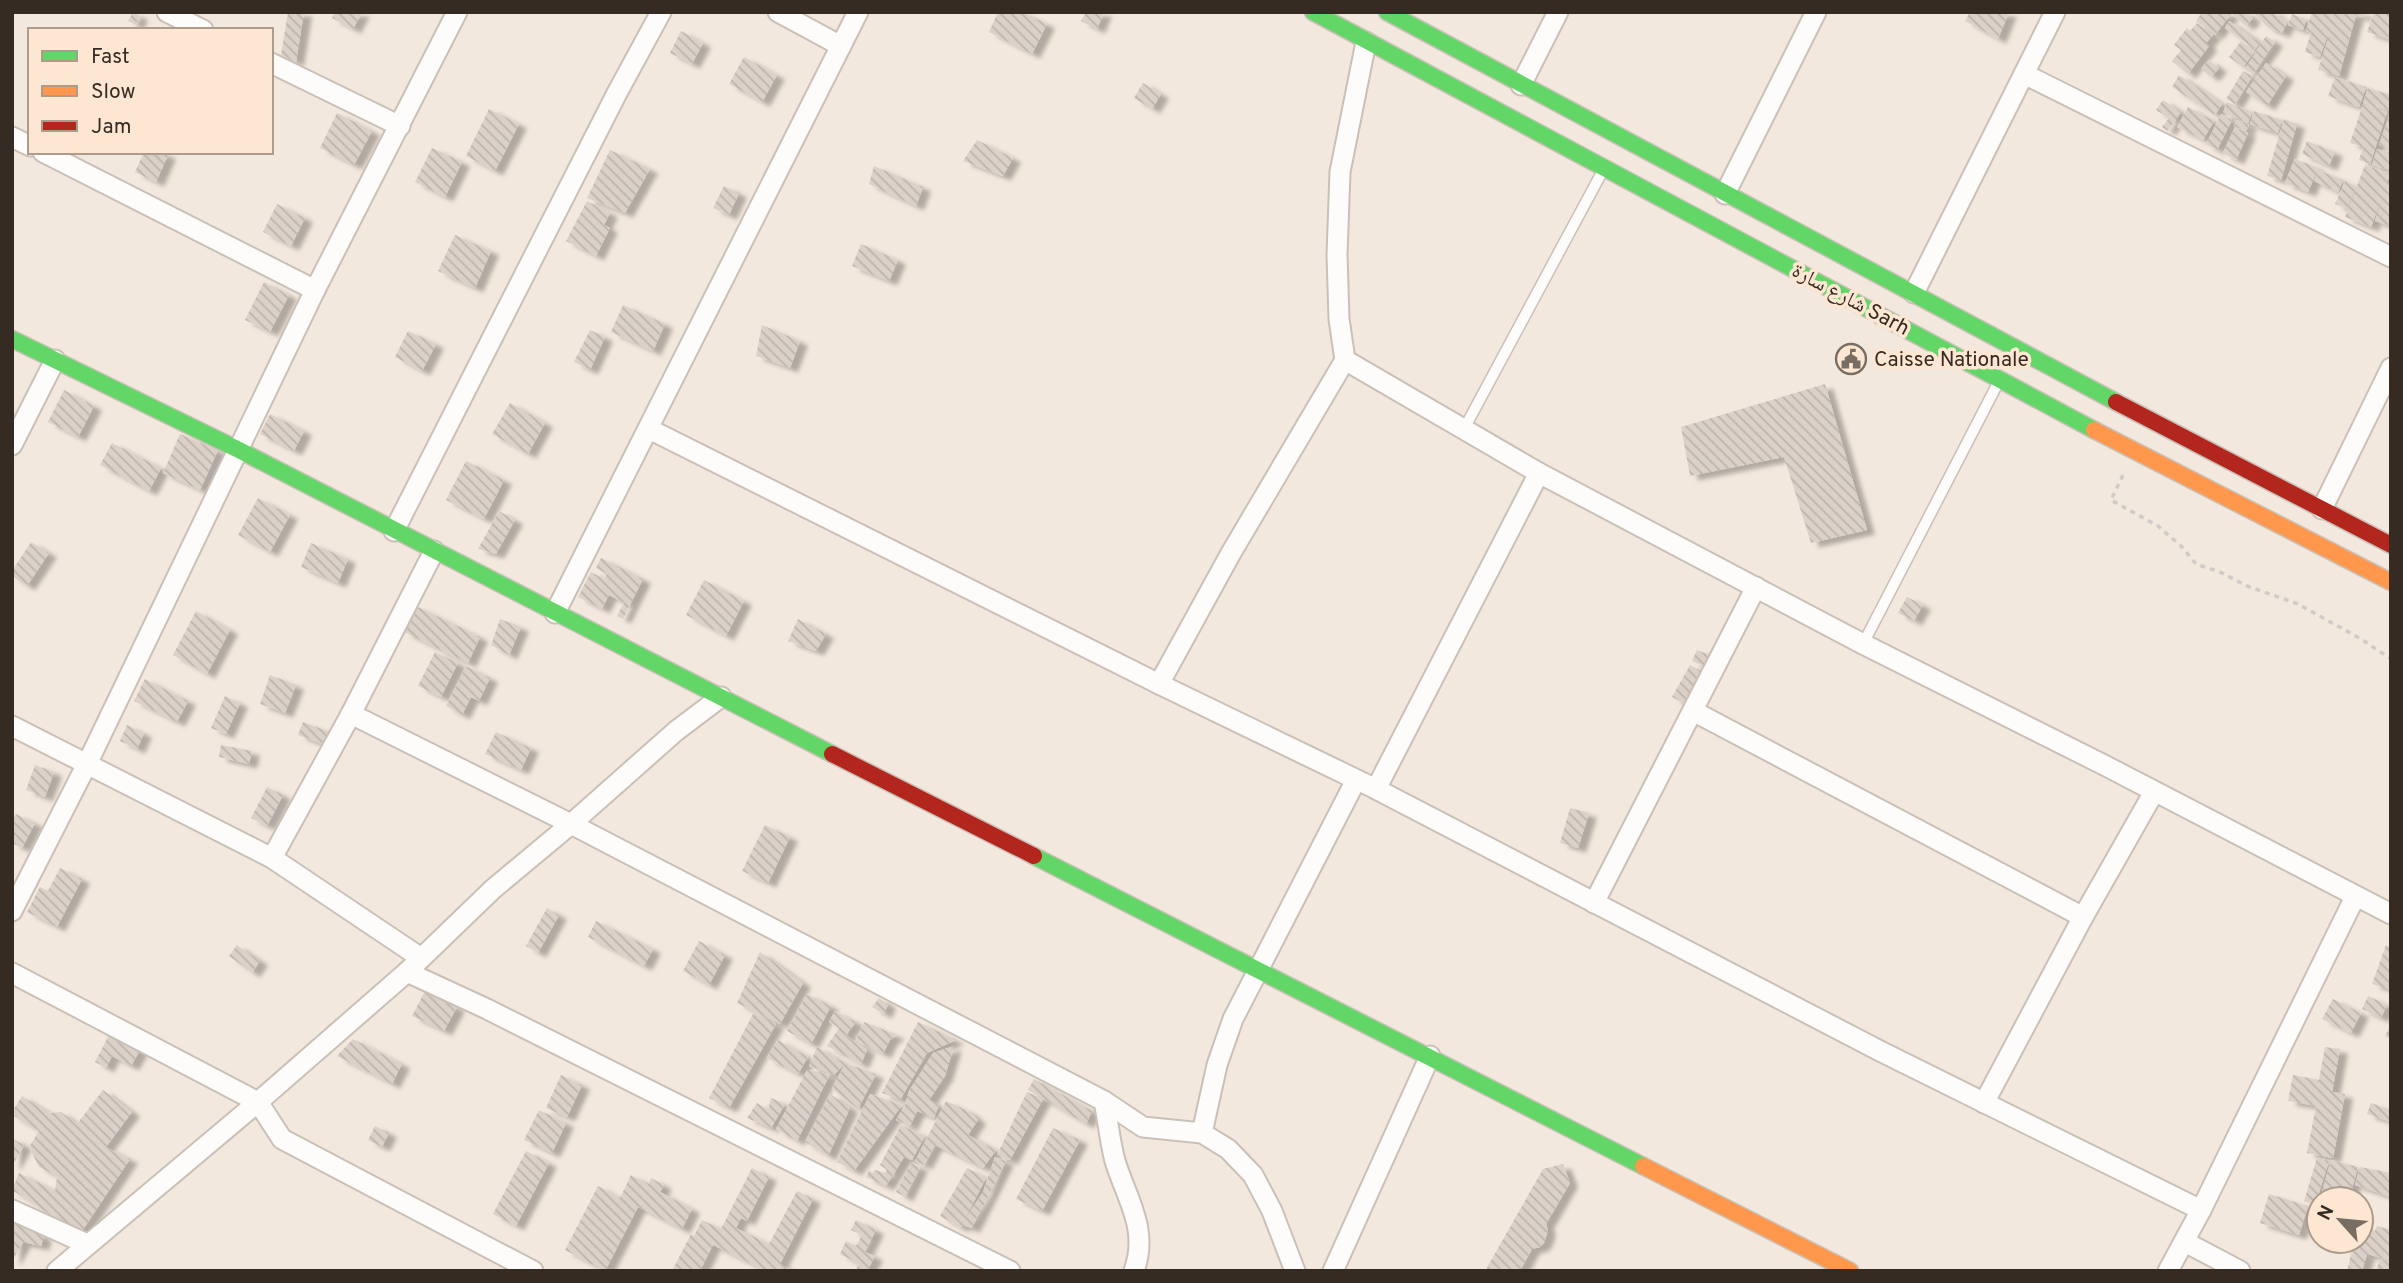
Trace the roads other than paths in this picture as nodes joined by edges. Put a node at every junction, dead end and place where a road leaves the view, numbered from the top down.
1 (167, 12) edge
2 (457, 12) edge
3 (661, 12) edge
4 (778, 12) edge
5 (858, 12) edge
6 (1313, 12) edge
7 (1387, 12) edge
8 (1558, 12) edge
9 (1816, 12) edge
10 (2055, 12) edge
11 (199, 28) edge
12 (1366, 42) junction
13 (841, 46) junction
14 (273, 64) edge
15 (2024, 74) junction
16 (1521, 85) junction
17 (400, 126) junction
18 (12, 137) edge
19 (28, 145) edge
20 (47, 154) edge
21 (1604, 168) junction
22 (1725, 194) junction
23 (2391, 257) edge
24 (315, 290) junction
25 (1914, 293) junction
26 (12, 339) edge
27 (55, 360) junction
28 (1345, 360) junction
29 (2391, 368) edge
30 (2000, 379) junction
31 (649, 429) junction
32 (1464, 429) junction
33 (12, 445) edge
34 (239, 450) junction
35 (1539, 473) junction
36 (2322, 509) junction
37 (394, 531) junction
38 (2391, 545) edge
39 (434, 551) junction
40 (2391, 582) edge
41 (1756, 587) junction
42 (555, 613) junction
43 (1863, 644) junction
44 (1159, 684) junction
45 (720, 697) junction
46 (1693, 711) junction
47 (351, 714) junction
48 (12, 726) edge
49 (87, 764) junction
50 (1356, 780) junction
51 (1376, 789) junction
52 (2154, 792) junction
53 (571, 824) junction
54 (272, 858) junction
55 (2355, 897) junction
56 (1594, 903) junction
57 (12, 911) edge
58 (2391, 914) edge
59 (2083, 917) junction
60 (421, 958) junction
61 (1260, 969) junction
62 (407, 972) junction
63 (12, 973) edge
64 (1430, 1056) junction
65 (1104, 1101) junction
66 (258, 1102) junction
67 (1984, 1103) junction
68 (1202, 1133) junction
69 (12, 1210) edge
70 (2201, 1210) junction
71 (2185, 1242) junction
72 (87, 1244) junction
73 (57, 1271) edge
74 (533, 1271) edge
75 (1010, 1271) edge
76 (1134, 1271) edge
77 (1295, 1271) edge
78 (1333, 1271) edge
79 (1850, 1271) edge
80 (2168, 1271) edge
81 (2240, 1271) edge

1 - 11 street
2 - 17 street
3 - 37 street
4 - 13 street
5 - 13 street
6 - 12 main road, شارع سارة Sarh
7 - 16 main road, شارع سارة Sarh
8 - 16 street
9 - 22 street
10 - 15 street
12 - 21 main road, شارع سارة Sarh
12 - 28 street
13 - 31 street
14 - 17 street
15 - 23 street
15 - 25 street
16 - 22 main road, شارع سارة Sarh
17 - 24 street
18 - 19 street
20 - 24 street
21 - 30 main road, شارع سارة Sarh
21 - 32 lane
22 - 25 main road, شارع سارة Sarh
24 - 34 street
25 - 36 main road, شارع سارة Sarh
26 - 27 main road
27 - 33 street
27 - 34 main road
28 - 32 street
28 - 44 street
29 - 36 street
30 - 40 main road, شارع سارة Sarh
30 - 43 lane
31 - 42 street
31 - 44 street
32 - 35 street
34 - 37 main road
34 - 49 street
35 - 41 street
35 - 51 street
36 - 38 main road, شارع سارة Sarh
37 - 39 main road
39 - 42 main road
39 - 47 street
41 - 43 street
41 - 46 street
42 - 45 main road
43 - 52 street
44 - 50 street
45 - 53 street
45 - 61 main road
46 - 56 street
46 - 59 street
47 - 53 street
47 - 54 street
48 - 49 street
49 - 54 street
49 - 57 street
50 - 51 street
50 - 61 street
51 - 56 street
52 - 55 street
52 - 59 street
53 - 60 street
53 - 65 street
54 - 60 street
55 - 58 street
55 - 70 street
56 - 67 street
59 - 67 street
60 - 62 street
61 - 64 main road
61 - 68 street
62 - 66 street
62 - 75 street
63 - 66 street
64 - 78 street
64 - 79 main road
65 - 68 street
65 - 76 street
66 - 72 street
66 - 74 street
67 - 70 street
68 - 77 street
69 - 72 street
70 - 71 street
71 - 80 street
71 - 81 street
72 - 73 street

